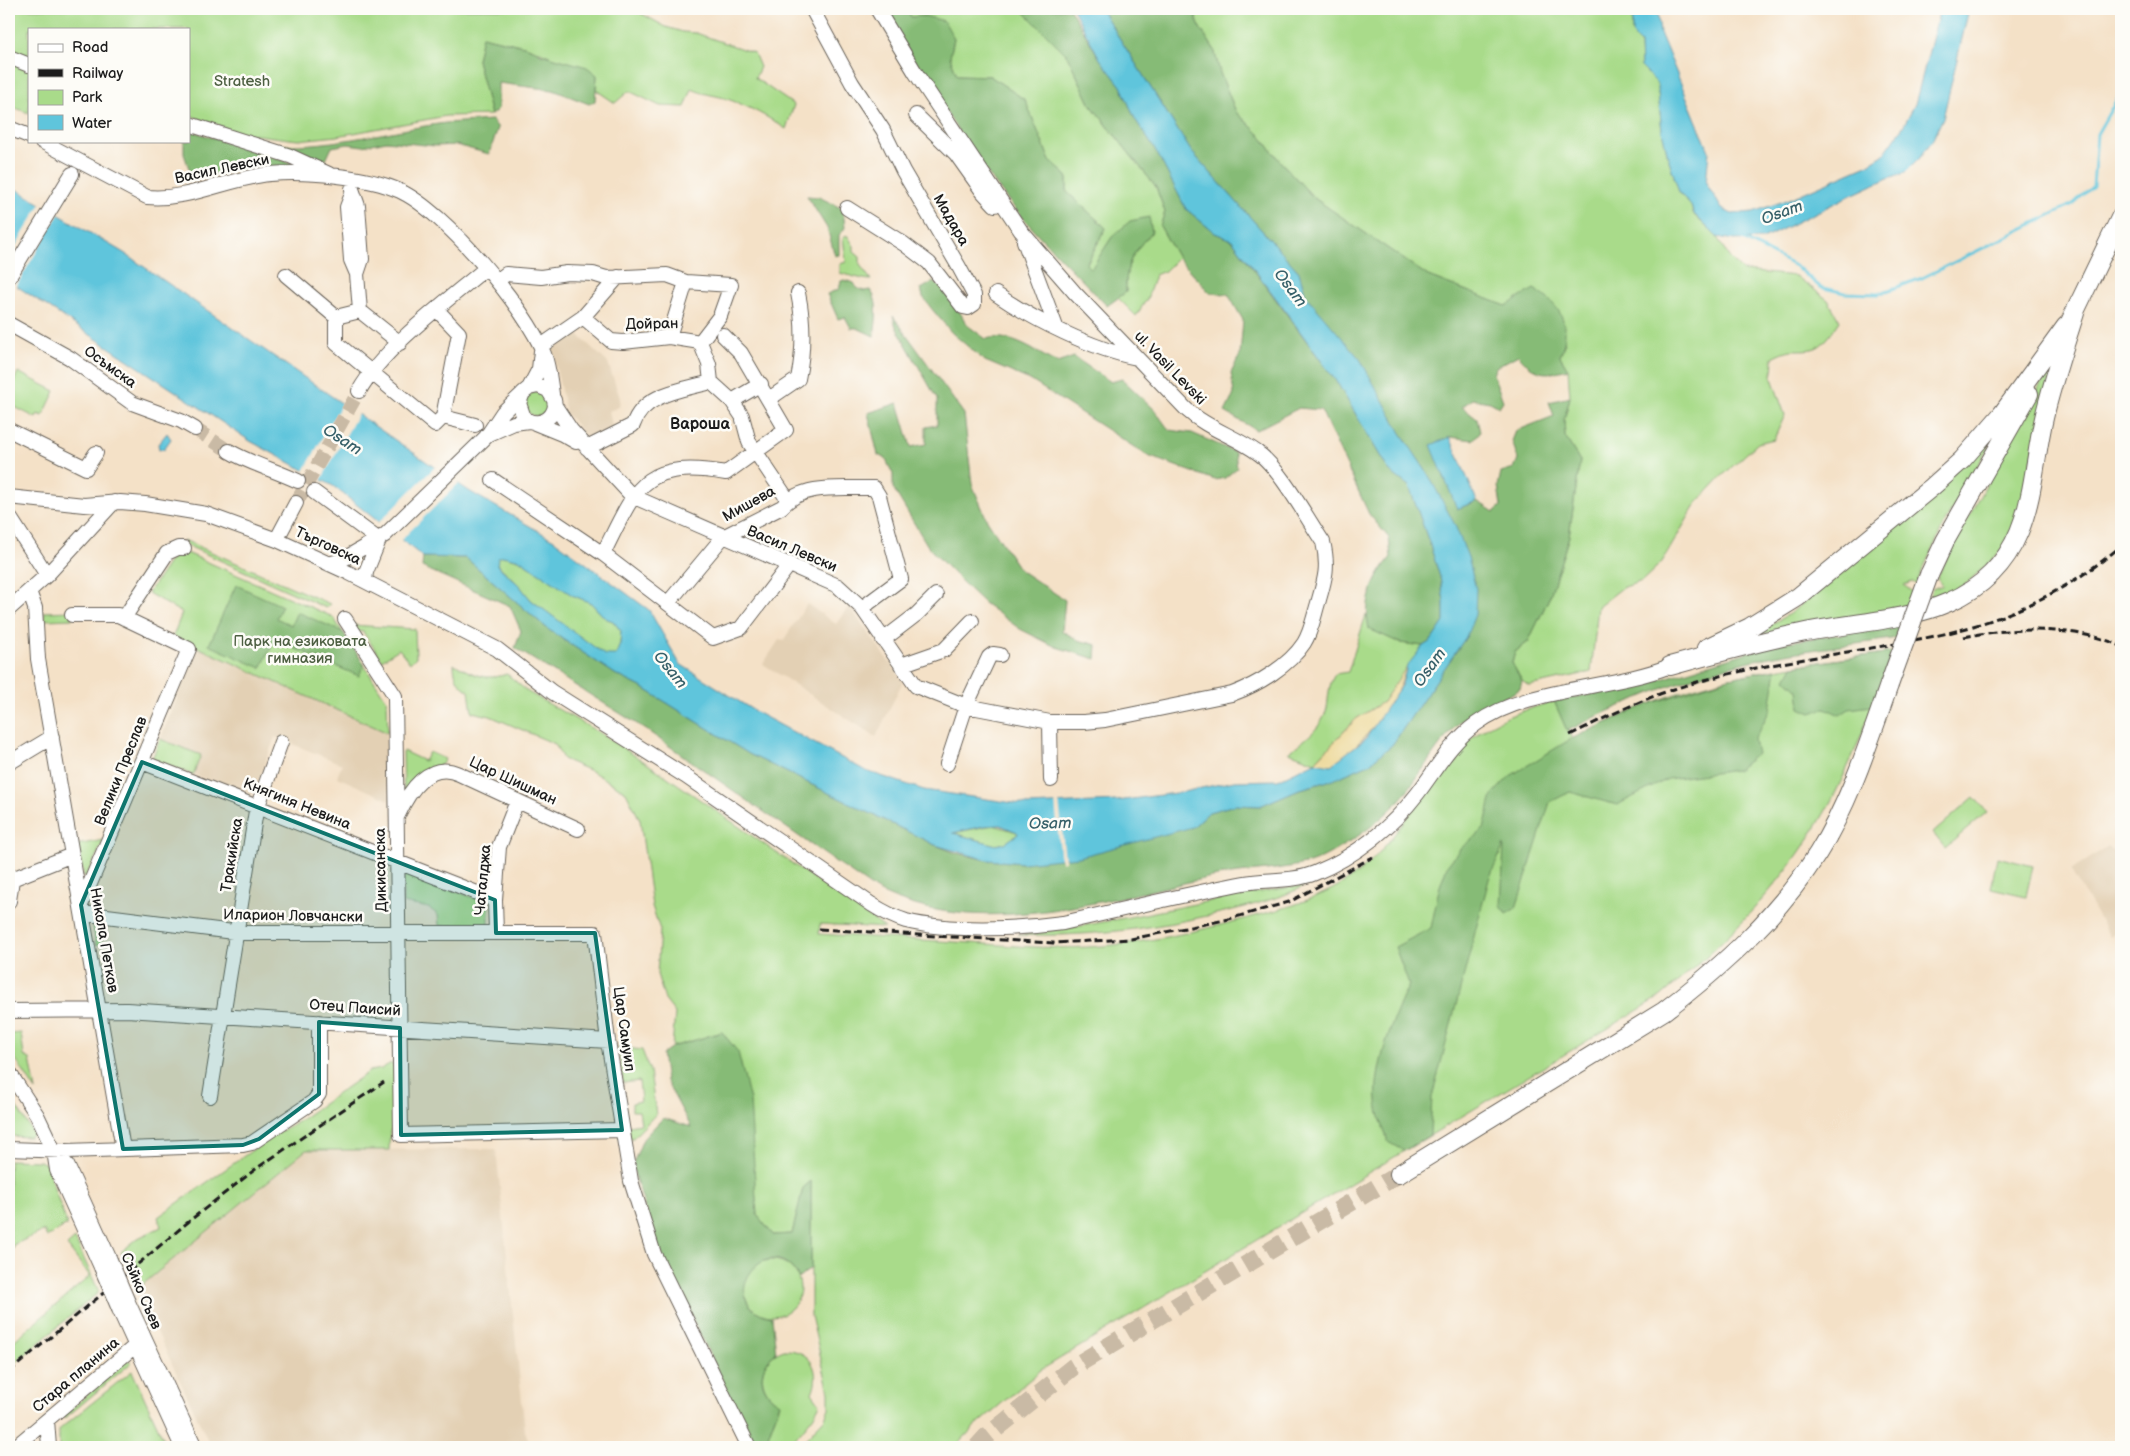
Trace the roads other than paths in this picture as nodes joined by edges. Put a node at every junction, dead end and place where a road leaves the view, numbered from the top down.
1 (812, 9) edge
2 (877, 9) edge
3 (9, 57) edge
4 (28, 65) edge
5 (916, 115) dead end
6 (190, 124) edge
7 (9, 128) edge
8 (28, 136) edge
9 (43, 142) edge
10 (72, 174) dead end
11 (334, 177) junction
12 (351, 179) junction
13 (847, 208) dead end
14 (2121, 216) edge
15 (1021, 231) junction
16 (486, 268) junction
17 (286, 275) dead end
18 (618, 276) junction
19 (9, 277) edge
20 (497, 281) junction
21 (686, 282) junction
22 (798, 293) dead end
23 (996, 294) dead end
24 (437, 310) junction
25 (360, 311) junction
26 (2075, 313) junction
27 (336, 317) junction
28 (583, 318) junction
29 (9, 324) edge
30 (1056, 327) junction
31 (723, 335) dead end
32 (669, 337) junction
33 (700, 342) junction
34 (400, 344) junction
35 (541, 346) junction
36 (1137, 358) junction
37 (371, 373) junction
38 (711, 382) junction
39 (761, 384) junction
40 (359, 391) tunnel mouth
41 (526, 391) junction
42 (769, 398) junction
43 (553, 400) junction
44 (732, 401) junction
45 (443, 417) junction
46 (531, 422) junction
47 (475, 425) dead end
48 (9, 430) edge
49 (195, 430) tunnel mouth
50 (487, 436) junction
51 (587, 448) junction
52 (756, 450) junction
53 (229, 451) tunnel mouth
54 (96, 454) dead end
55 (493, 480) dead end
56 (298, 482) dead end
57 (314, 492) dead end
58 (632, 496) junction
59 (9, 497) edge
60 (788, 500) junction
61 (114, 502) junction
62 (296, 503) tunnel mouth
63 (11, 519) dead end
64 (279, 535) dead end
65 (382, 537) junction
66 (723, 537) junction
67 (184, 548) dead end
68 (370, 550) junction
69 (603, 554) junction
70 (328, 564) junction
71 (790, 564) junction
72 (349, 573) junction
73 (47, 574) junction
74 (365, 581) junction
75 (29, 591) junction
76 (936, 595) dead end
77 (668, 603) junction
78 (862, 608) junction
79 (9, 609) edge
80 (72, 615) dead end
81 (124, 618) junction
82 (345, 619) dead end
83 (972, 621) dead end
84 (883, 640) junction
85 (1000, 655) dead end
86 (901, 665) junction
87 (1670, 666) junction
88 (966, 706) junction
89 (1050, 722) junction
90 (52, 737) junction
91 (281, 742) dead end
92 (142, 762) junction
93 (9, 763) edge
94 (947, 764) dead end
95 (1052, 780) dead end
96 (518, 801) junction
97 (257, 806) junction
98 (397, 818) junction
99 (578, 830) dead end
100 (72, 855) junction
101 (397, 862) junction
102 (10, 878) edge
103 (92, 883) junction
104 (78, 888) junction
105 (496, 900) junction
106 (9, 902) edge
107 (82, 909) junction
108 (235, 933) junction
109 (595, 933) joint
110 (398, 934) junction
111 (496, 934) junction
112 (99, 1009) junction
113 (9, 1012) edge
114 (222, 1016) junction
115 (319, 1022) junction
116 (400, 1028) junction
117 (608, 1041) junction
118 (9, 1072) edge
119 (210, 1096) dead end
120 (622, 1130) junction
121 (9, 1149) edge
122 (123, 1149) junction
123 (54, 1151) junction
124 (1399, 1174) tunnel mouth
125 (140, 1344) junction
126 (47, 1420) junction
127 (15, 1447) edge
128 (49, 1447) edge
129 (182, 1447) edge
130 (195, 1447) edge
131 (750, 1447) edge

1 - 13 street, Мадара
2 - 15 street, ul. Vasil Levski
3 - 4 street
5 - 15 street
6 - 11 street
7 - 8 street
9 - 11 street, Васил Левски
10 - 19 street
11 - 12 street, Васил Левски
12 - 16 street, Васил Левски
12 - 25 street
14 - 26 main road
15 - 30 street
15 - 36 street, ul. Vasil Levski
16 - 20 street, Васил Левски
16 - 24 street
17 - 27 street
18 - 20 street
18 - 21 street
18 - 28 street
20 - 35 street, Васил Левски
21 - 32 street
21 - 33 street
22 - 42 street
23 - 30 street
24 - 34 street
24 - 45 street
25 - 27 street
25 - 34 street
26 - 87 main road
26 - 87 main road
26 - 124 main road, bridge
27 - 37 street
28 - 32 street, Дойран
28 - 35 street
29 - 49 street, Осъмска
30 - 36 street
31 - 39 street
32 - 33 street, Дойран
33 - 38 street
34 - 37 street
35 - 41 street
35 - 43 street, Васил Левски
36 - 89 street, ul. Vasil Levski
37 - 40 street
37 - 45 street
38 - 44 street
38 - 51 street
39 - 42 street
39 - 44 street
41 - 43 street
41 - 46 street
41 - 50 street
42 - 52 street
43 - 46 street
43 - 51 street
44 - 52 street
45 - 47 street
46 - 50 street
46 - 51 street
48 - 54 street
50 - 65 street
51 - 58 street, Васил Левски
52 - 58 street
52 - 60 street
53 - 56 street
55 - 69 street
57 - 65 street
58 - 66 street, Васил Левски
58 - 69 street
59 - 61 street, Търговска
60 - 66 street, Мишева
60 - 78 street, Мишева
61 - 70 street, Търговска
61 - 73 street
62 - 64 street
63 - 73 street
65 - 68 street
66 - 71 street, Васил Левски
66 - 77 street, Мишева
67 - 81 street
68 - 70 street
68 - 72 street
68 - 74 street
69 - 77 street
70 - 72 street, Търговска
71 - 77 street
71 - 78 street, Васил Левски
72 - 74 street, Търговска
73 - 75 street
74 - 87 street, Търговска
75 - 79 street
75 - 90 street, Никола Петков
76 - 84 street
78 - 84 street, Васил Левски
80 - 81 street
81 - 92 street, Велики Преслав
82 - 98 street, Дикисанска
83 - 86 street
84 - 86 street, Васил Левски
85 - 88 street
86 - 88 street, Васил Левски
88 - 89 street, Васил Левски
88 - 94 street
89 - 95 street
90 - 93 street
90 - 100 street, Никола Петков
91 - 97 street, Тракийска
92 - 97 street, Княгиня Невина
92 - 103 street, Велики Преслав
96 - 98 street, Цар Шишман
96 - 99 street, Цар Шишман
96 - 105 street, Чаталджа
97 - 101 street, Княгиня Невина
97 - 108 street, Тракийска
98 - 101 street, Дикисанска
100 - 102 street
100 - 104 street, Никола Петков
101 - 105 street, Княгиня Невина
101 - 110 street, Дикисанска
102 - 106 street
103 - 104 street
103 - 107 street, Велики Преслав
104 - 107 street, Никола Петков
105 - 111 street, Чаталджа
107 - 108 street, Иларион Ловчански
107 - 112 street, Никола Петков
108 - 110 street, Иларион Ловчански
108 - 114 street, Тракийска
109 - 111 street, Иларион Ловчански
109 - 117 street, Цар Самуил
110 - 111 street, Иларион Ловчански
110 - 116 street, Дикисанска
112 - 113 street
112 - 114 street, Отец Паисий
112 - 122 street, Никола Петков
114 - 115 street, Отец Паисий
114 - 119 street, Тракийска
115 - 116 street, Отец Паисий
115 - 122 street
116 - 117 street, Отец Паисий
116 - 120 street, Дикисанска
117 - 120 street, Цар Самуил
118 - 123 street, Съйко Съев
120 - 131 street, Цар Самуил
121 - 123 street
122 - 123 street
123 - 125 street, Съйко Съев, bridge
125 - 126 street, Стара планина
125 - 129 street, Съйко Съев
125 - 130 street, Съйко Съев
126 - 127 street, Стара планина
126 - 128 street

